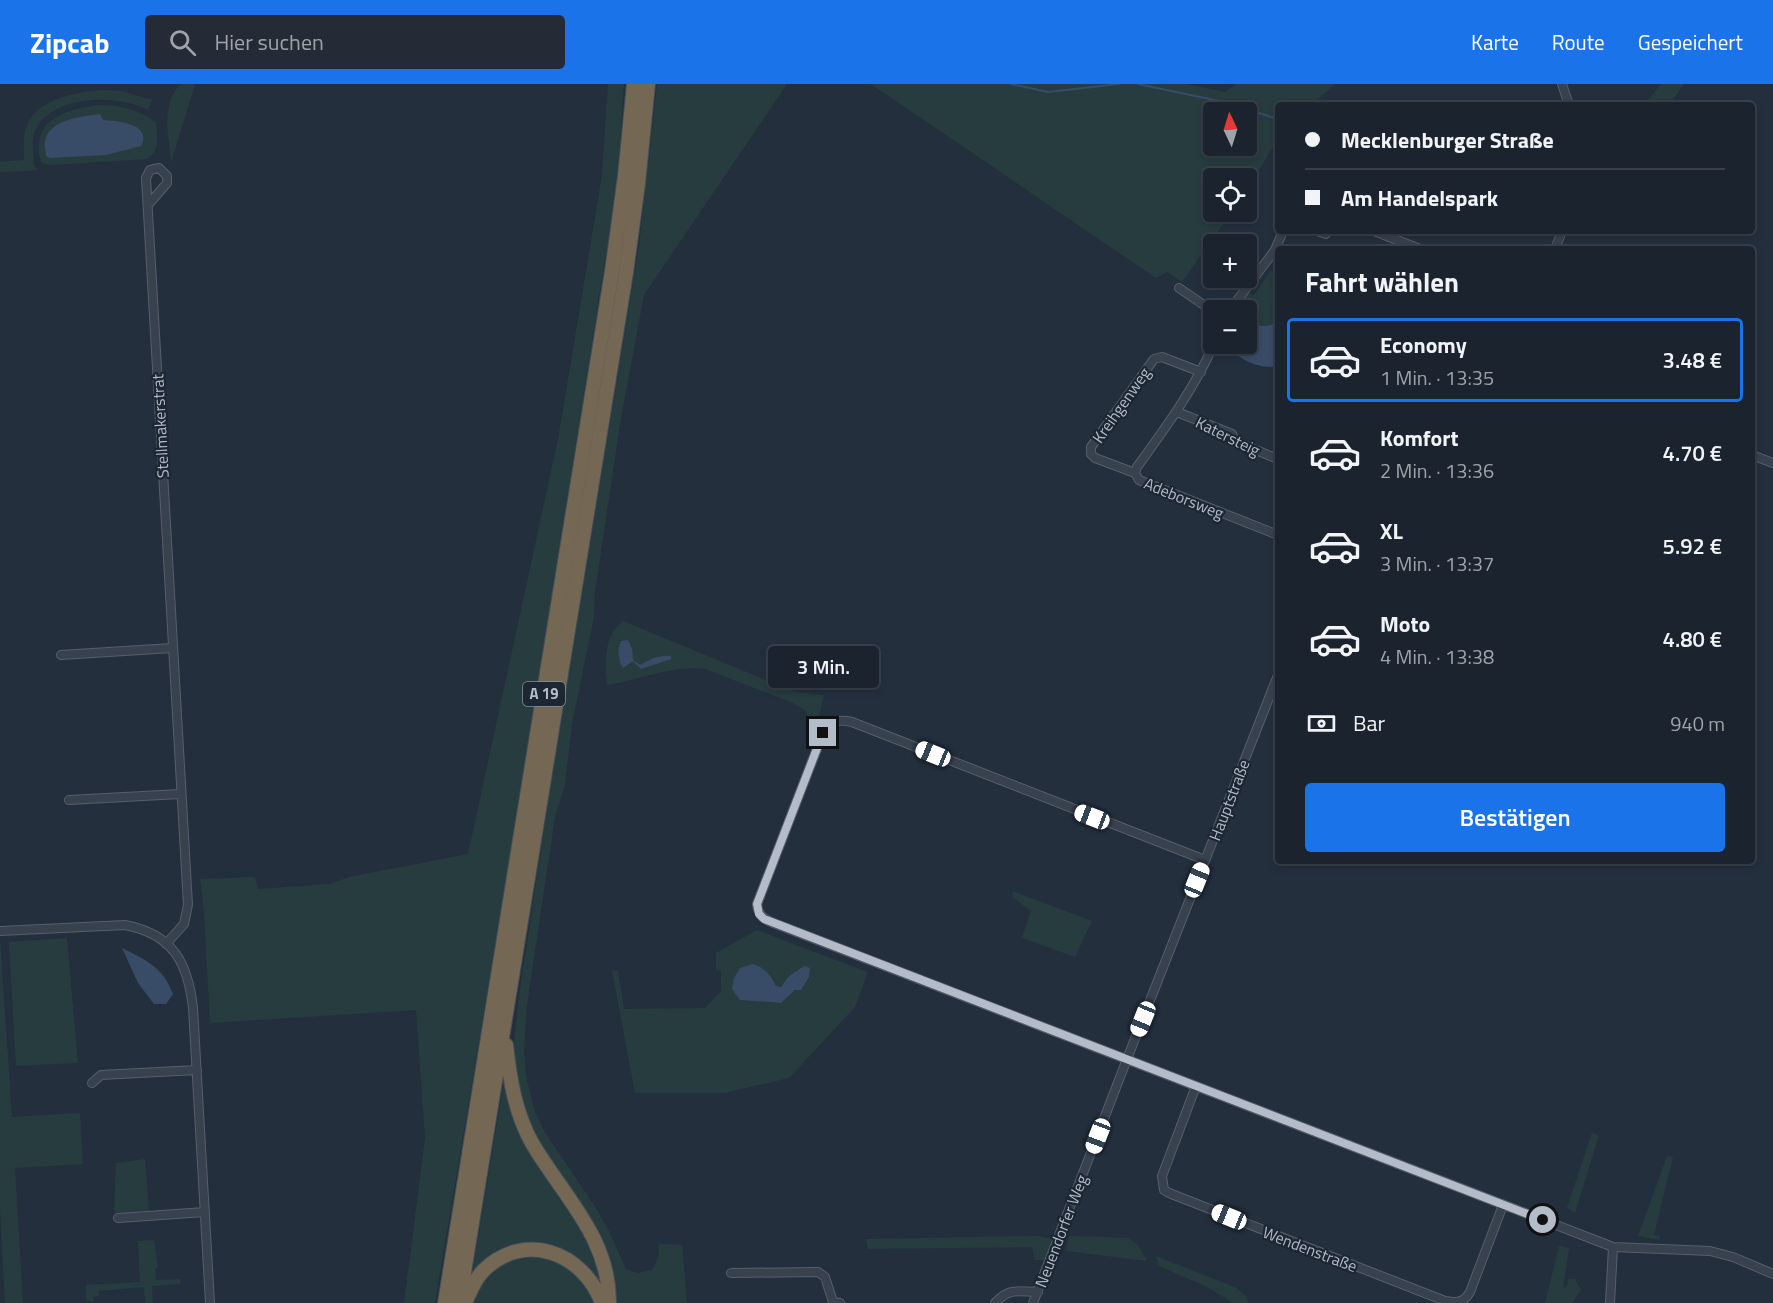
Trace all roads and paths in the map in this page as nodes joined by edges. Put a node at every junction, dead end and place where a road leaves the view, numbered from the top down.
1 (634, 84) edge
2 (648, 84) edge
3 (1562, 84) edge
4 (1568, 102) edge
5 (148, 204) dead end
6 (1382, 234) edge
7 (1412, 246) edge
8 (1275, 250) edge
9 (1179, 288) dead end
10 (1238, 300) edge
11 (1203, 304) edge
12 (1209, 354) edge
13 (1201, 372) junction
14 (1177, 412) junction
15 (1755, 456) edge
16 (1275, 458) edge
17 (1773, 463) edge
18 (1135, 473) junction
19 (1275, 534) edge
20 (172, 648) junction
21 (61, 655) dead end
22 (1275, 683) edge
23 (180, 794) junction
24 (69, 800) dead end
25 (1205, 861) junction
26 (0, 931) edge
27 (166, 944) junction
28 (504, 1029) junction
29 (1127, 1059) junction
30 (197, 1070) junction
31 (92, 1083) dead end
32 (1196, 1086) junction
33 (1503, 1205) junction
34 (205, 1212) junction
35 (117, 1218) dead end
36 (1613, 1247) junction
37 (731, 1273) dead end
38 (1773, 1274) edge
39 (1038, 1292) junction
40 (210, 1303) edge
41 (445, 1303) edge
42 (459, 1303) edge
43 (465, 1303) edge
44 (602, 1303) edge
45 (609, 1303) edge
46 (840, 1303) edge
47 (995, 1303) edge
48 (1034, 1303) edge
49 (1610, 1303) edge

1 - 41 highway, A 19
2 - 28 highway, A 19
3 - 4 street
5 - 20 street, Stellmakerstrat
6 - 7 street
8 - 10 street
9 - 11 street
12 - 13 street, Adeborsweg
13 - 14 street, Adeborsweg
13 - 18 street, Kreihgenweg
14 - 16 street, Katersteig
14 - 18 street, Adeborsweg
15 - 17 street
18 - 19 street, Adeborsweg
20 - 21 street
20 - 23 street, Stellmakerstrat
22 - 25 street, Hauptstraße
23 - 24 street
23 - 27 street, Stellmakerstrat
25 - 29 street, Hauptstraße
25 - 29 street
26 - 27 street
27 - 30 street
28 - 42 highway, A 19
28 - 45 highway
29 - 32 street
29 - 39 street, Neuendorfer Weg
30 - 31 street
30 - 34 street
32 - 33 street
32 - 33 street, Wendenstraße
33 - 36 street
34 - 35 street
34 - 40 street
36 - 38 street
36 - 49 street
37 - 46 street
39 - 47 street
39 - 48 street, Neuendorfer Weg
43 - 44 highway

